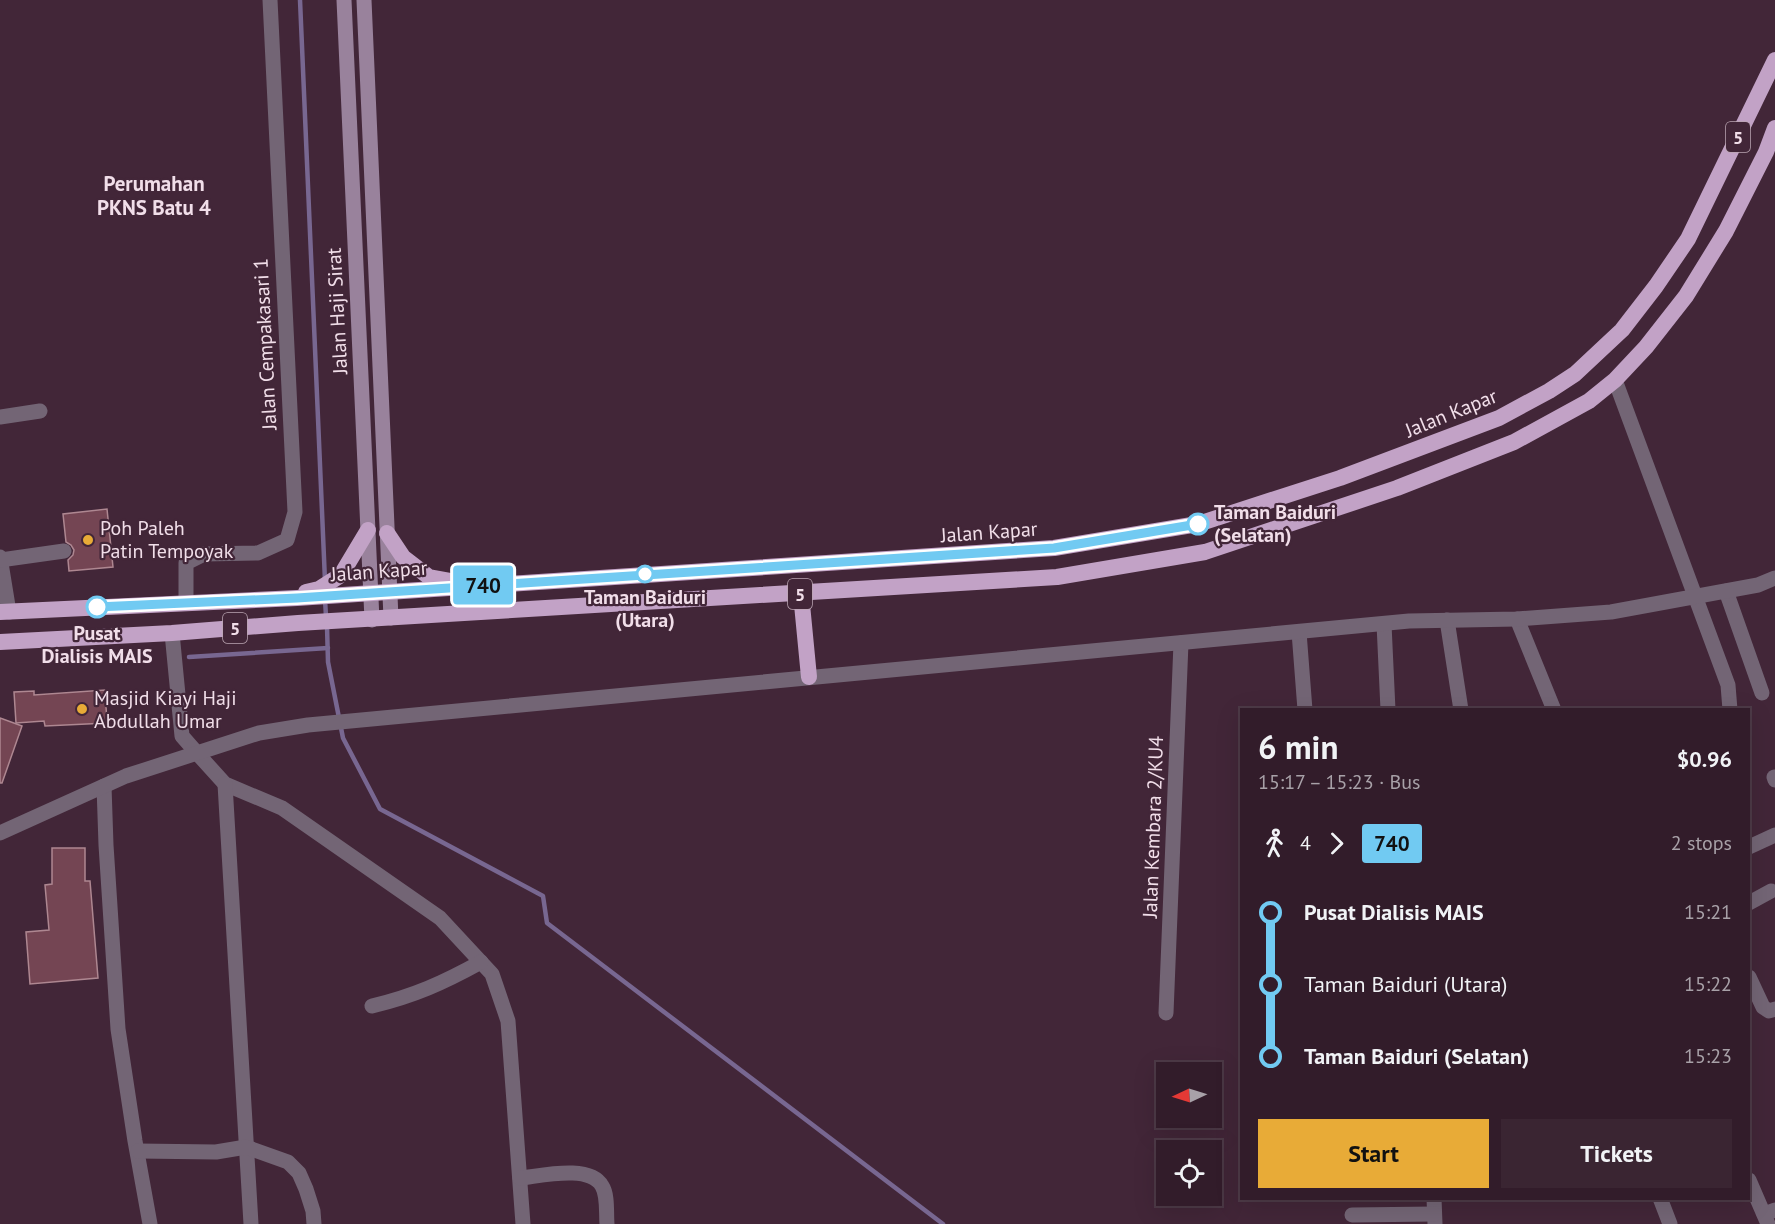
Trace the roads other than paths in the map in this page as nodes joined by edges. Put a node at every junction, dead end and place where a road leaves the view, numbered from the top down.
1 (270, 0) edge
2 (344, 0) edge
3 (364, 0) edge
4 (1775, 60) edge
5 (1775, 128) edge
6 (1615, 380) junction
7 (40, 411) dead end
8 (0, 417) edge
9 (369, 530) junction
10 (387, 533) junction
11 (64, 552) dead end
12 (0, 558) edge
13 (615, 576) junction
14 (1775, 578) edge
15 (478, 586) junction
16 (1726, 591) junction
17 (389, 592) junction
18 (371, 593) junction
19 (801, 594) junction
20 (1694, 597) junction
21 (291, 598) junction
22 (186, 603) junction
23 (618, 604) junction
24 (4, 612) edge
25 (391, 618) junction
26 (1517, 619) junction
27 (372, 620) junction
28 (1447, 621) junction
29 (1384, 624) junction
30 (1299, 632) junction
31 (172, 633) junction
32 (0, 642) edge
33 (1181, 643) junction
34 (809, 677) junction
35 (1762, 693) dead end
36 (1305, 708) edge
37 (1388, 708) edge
38 (1461, 708) edge
39 (1553, 708) edge
40 (1730, 708) edge
41 (196, 752) junction
42 (225, 784) junction
43 (104, 786) junction
44 (0, 833) edge
45 (1775, 835) edge
46 (1750, 847) edge
47 (1771, 891) dead end
48 (1750, 902) edge
49 (481, 962) junction
50 (1750, 978) edge
51 (372, 1006) dead end
52 (1775, 1009) edge
53 (1166, 1013) dead end
54 (246, 1147) junction
55 (138, 1150) junction
56 (520, 1178) junction
57 (1750, 1182) edge
58 (1434, 1200) edge
59 (1661, 1200) edge
60 (1352, 1215) dead end
61 (1769, 1216) edge
62 (1435, 1219) edge
63 (150, 1224) edge
64 (251, 1224) edge
65 (314, 1224) edge
66 (523, 1224) edge
67 (607, 1224) edge
68 (1670, 1224) edge

1 - 22 street, Jalan Cempakasari 1
2 - 9 main road, Jalan Haji Sirat
3 - 10 main road, Jalan Haji Sirat
4 - 13 highway, Jalan Kapar / 5
5 - 6 highway, 5
6 - 19 highway, 5
6 - 20 street
7 - 8 street
9 - 18 main road, Jalan Haji Sirat
9 - 21 highway
10 - 15 highway
10 - 17 main road, Jalan Haji Sirat
11 - 12 street
12 - 24 street
13 - 15 highway, Jalan Kapar / 5
13 - 23 highway
14 - 16 street
15 - 17 highway, Jalan Kapar / 5
16 - 20 street
16 - 35 street
17 - 18 highway, Jalan Kapar / 5
17 - 25 main road, Jalan Haji Sirat
18 - 21 highway, Jalan Kapar / 5
18 - 27 main road, Jalan Haji Sirat
19 - 23 highway, 5
19 - 34 highway
20 - 26 street
20 - 40 street
21 - 22 highway, Jalan Kapar / 5
22 - 24 highway, Jalan Kapar / 5
23 - 25 highway, 5
25 - 27 highway, 5
26 - 28 street
26 - 39 street
27 - 31 highway, 5
28 - 29 street
28 - 38 street
29 - 30 street
29 - 37 street
30 - 33 street
30 - 36 street
31 - 32 highway, 5
31 - 41 street
33 - 34 street
33 - 53 street, Jalan Kembara 2/KU4
34 - 41 street
41 - 42 street
41 - 43 street
42 - 49 street
42 - 54 street
43 - 44 street
43 - 55 street
45 - 46 street
47 - 48 street
49 - 51 street
49 - 56 street
50 - 52 street
54 - 55 street
54 - 64 street
54 - 65 street
55 - 63 street
56 - 66 street
56 - 67 street
57 - 61 street
58 - 62 street
59 - 68 street
60 - 62 street

